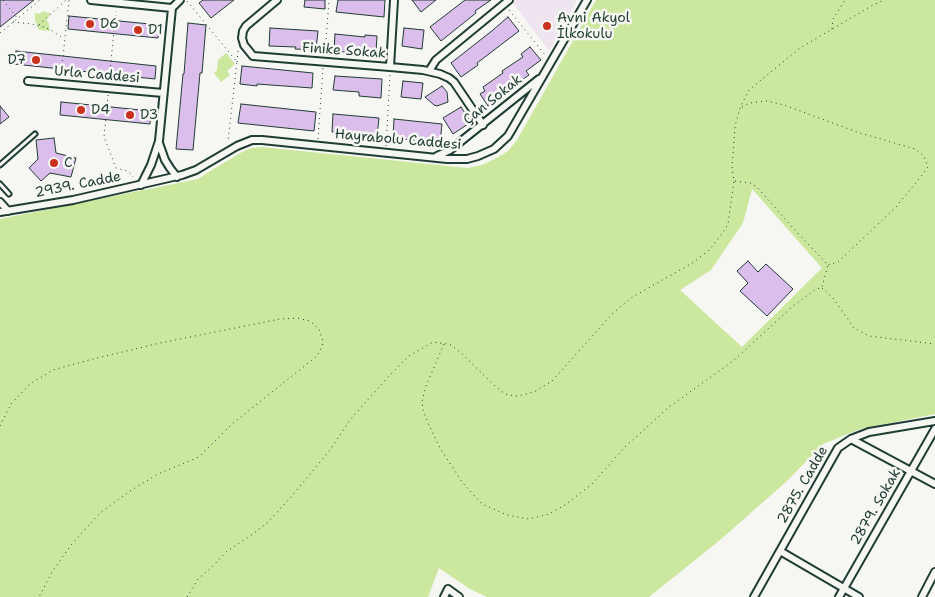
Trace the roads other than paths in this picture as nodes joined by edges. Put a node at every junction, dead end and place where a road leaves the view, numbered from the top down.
1 (92, 0) edge
2 (180, 0) edge
3 (276, 0) edge
4 (394, 0) edge
5 (587, 0) edge
6 (507, 2) edge
7 (172, 8) junction
8 (390, 67) junction
9 (428, 71) junction
10 (543, 75) junction
11 (28, 81) dead end
12 (164, 93) junction
13 (483, 125) junction
14 (35, 134) dead end
15 (158, 141) junction
16 (432, 157) junction
17 (0, 165) edge
18 (178, 176) junction
19 (160, 180) joint
20 (0, 184) edge
21 (138, 185) junction
22 (9, 194) dead end
23 (0, 202) edge
24 (8, 211) junction
25 (0, 212) edge
26 (935, 421) edge
27 (935, 429) edge
28 (852, 439) junction
29 (911, 471) junction
30 (935, 484) edge
31 (780, 551) junction
32 (935, 572) edge
33 (844, 589) junction
34 (444, 597) edge
35 (459, 597) edge
36 (754, 597) edge
37 (839, 597) edge
38 (859, 597) edge
39 (922, 597) edge

1 - 7 street
2 - 7 street
3 - 8 street, Finike Sokak
4 - 8 street
5 - 10 street, Hayrabolu Caddesi
6 - 9 street
7 - 12 street
8 - 9 street, Finike Sokak
9 - 13 street, Finike Sokak
10 - 13 street, Çan Sokak
10 - 16 street, Hayrabolu Caddesi
11 - 12 street, Urla Caddesi
12 - 15 street
13 - 16 street, Çan Sokak
14 - 17 lane
15 - 18 street
15 - 21 street
16 - 18 street, Hayrabolu Caddesi
18 - 19 street, Hayrabolu Caddesi
19 - 21 street, 2939. Cadde
20 - 22 lane
21 - 24 street, 2939. Cadde
23 - 24 street
24 - 25 street, 2939. Cadde
26 - 28 street, 2875. Cadde
27 - 29 street, 2879. Sokak
28 - 29 street
28 - 31 street, 2875. Cadde
29 - 30 street
29 - 33 street, 2879. Sokak
31 - 33 street
31 - 36 street, 2875. Cadde
32 - 39 street
33 - 37 street, 2879. Sokak
33 - 38 street
34 - 35 street

